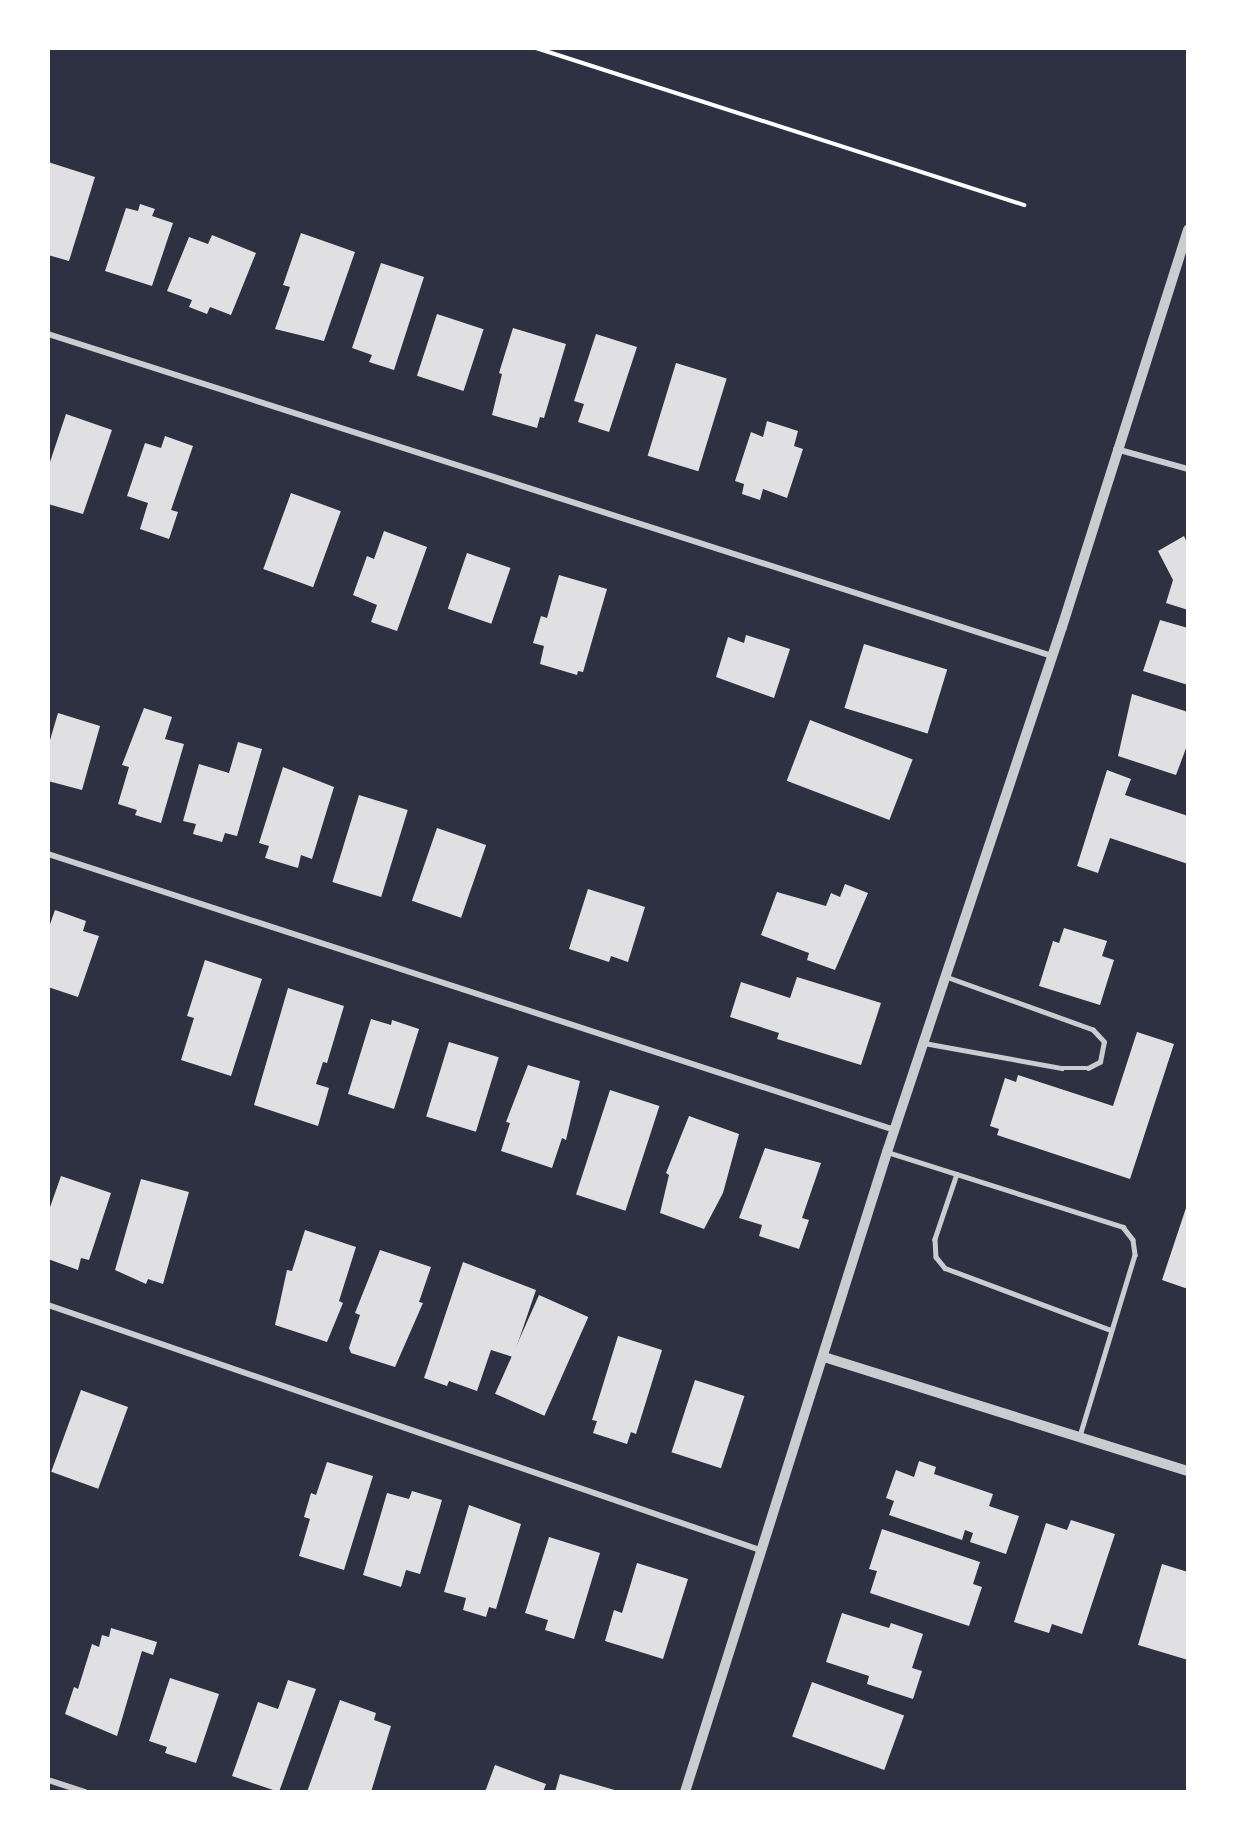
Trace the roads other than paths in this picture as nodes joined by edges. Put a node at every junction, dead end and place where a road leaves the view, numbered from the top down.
1 (1188, 229) edge
2 (48, 334) edge
3 (1116, 449) junction
4 (1188, 469) edge
5 (1052, 656) junction
6 (48, 854) edge
7 (945, 976) junction
8 (924, 1042) junction
9 (895, 1130) junction
10 (887, 1152) junction
11 (957, 1174) junction
12 (48, 1305) edge
13 (1111, 1330) junction
14 (824, 1357) junction
15 (1080, 1436) junction
16 (1188, 1471) edge
17 (760, 1550) junction
18 (48, 1780) edge
19 (85, 1792) edge
20 (685, 1792) edge

1 - 3 street
2 - 5 street
3 - 4 street
3 - 5 street
5 - 7 street
6 - 9 street
7 - 8 street
7 - 8 lane
8 - 9 street
9 - 10 street
10 - 11 lane
10 - 14 street
11 - 13 lane
11 - 13 lane
12 - 17 street
13 - 15 lane
14 - 15 street
14 - 17 street
15 - 16 street
17 - 20 street
18 - 19 street

